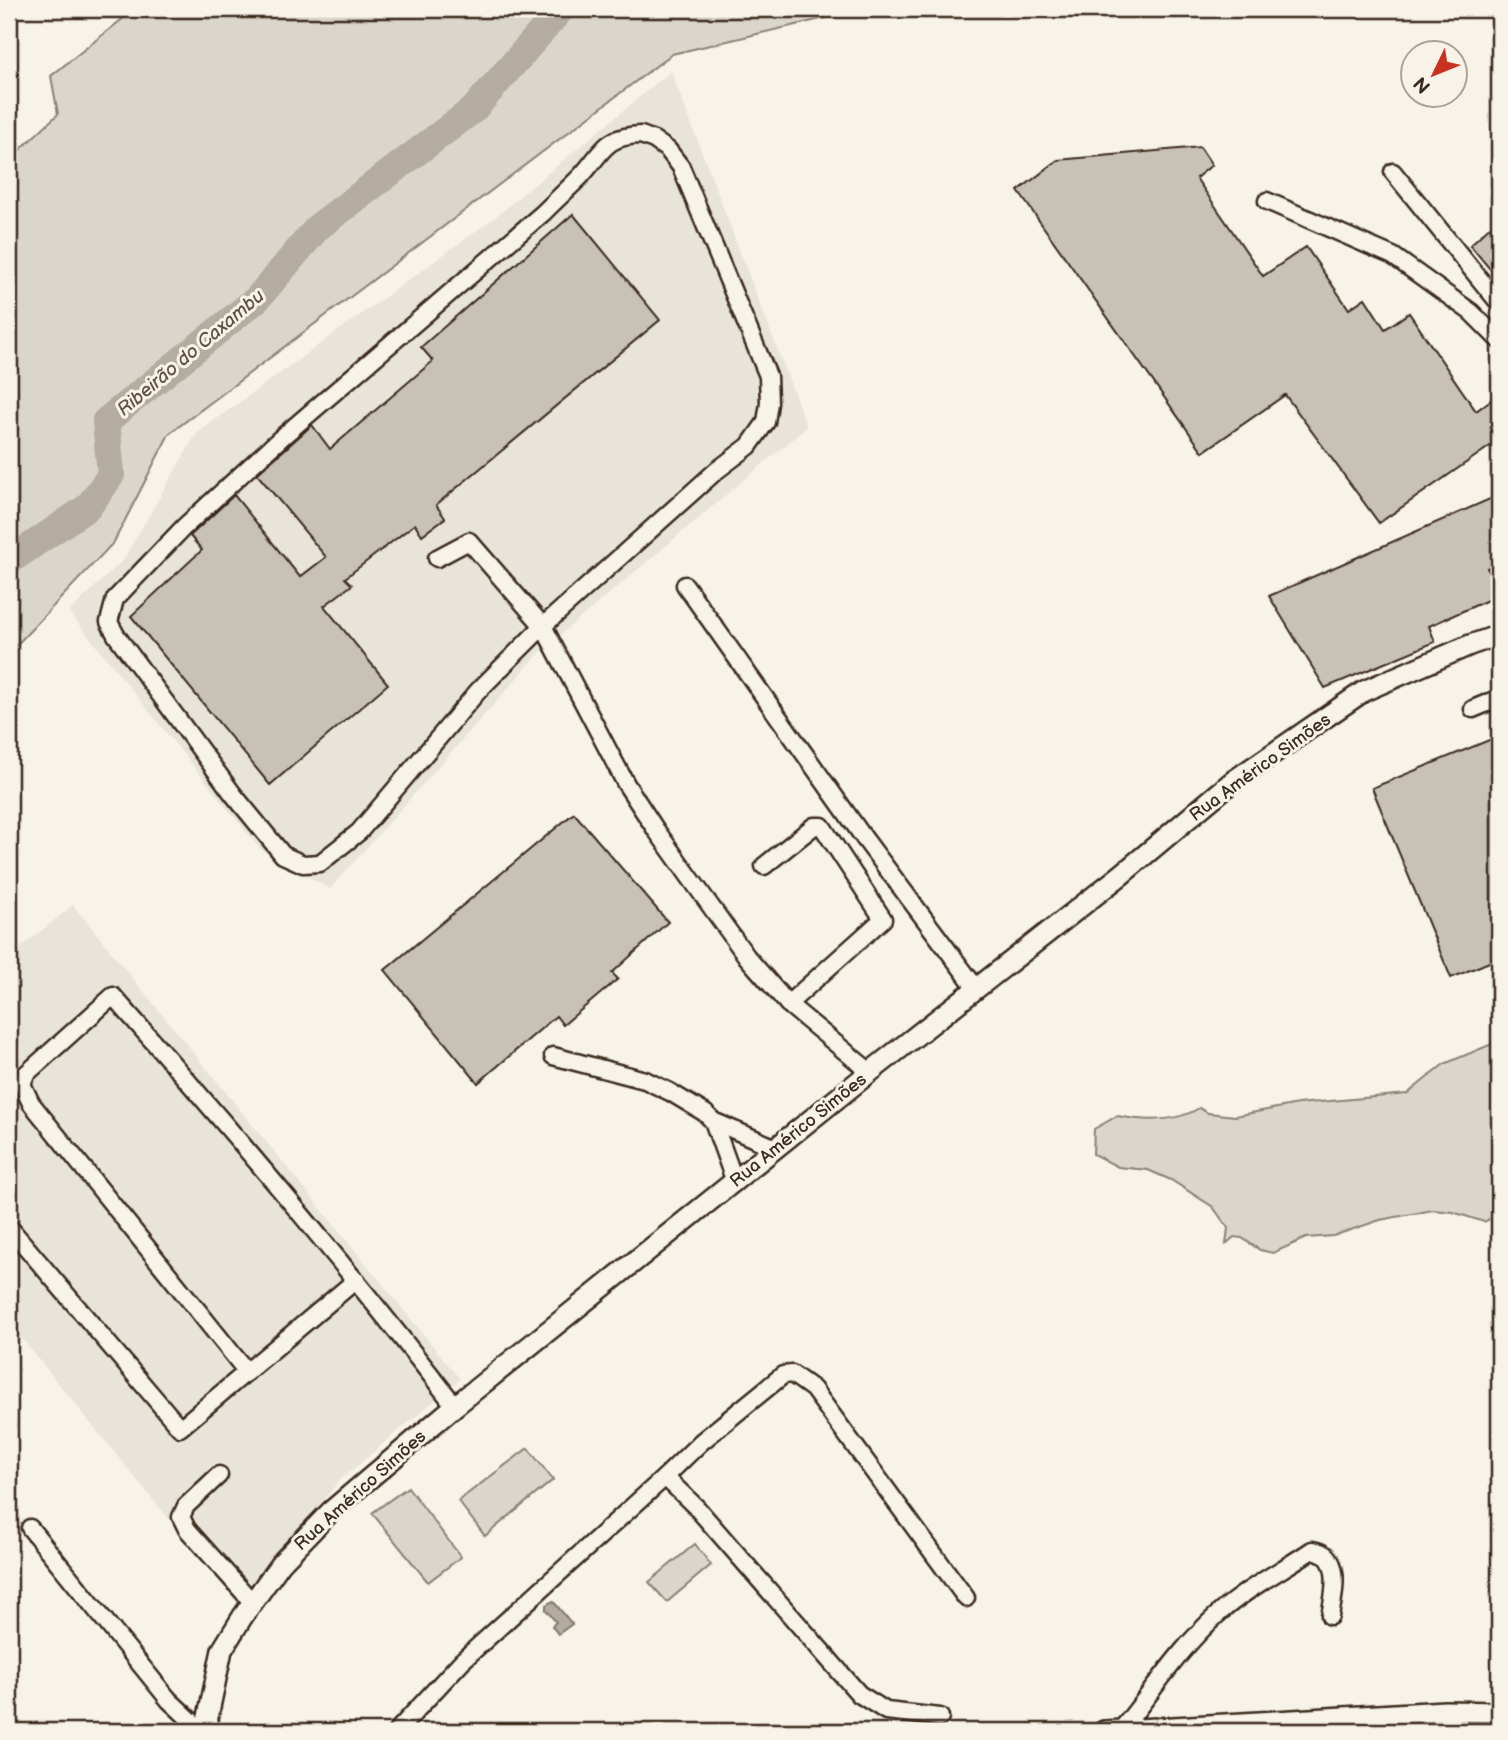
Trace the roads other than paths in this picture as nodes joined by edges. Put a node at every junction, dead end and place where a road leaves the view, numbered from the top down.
1 (1393, 172) dead end
2 (1267, 201) dead end
3 (1499, 303) edge
4 (1499, 340) edge
5 (437, 558) dead end
6 (685, 585) dead end
7 (543, 626) junction
8 (1499, 635) edge
9 (1499, 698) edge
10 (1474, 709) dead end
11 (764, 866) dead end
12 (976, 988) junction
13 (788, 1004) junction
14 (553, 1056) dead end
15 (870, 1072) junction
16 (713, 1121) junction
17 (776, 1148) junction
18 (735, 1182) junction
19 (9, 1227) edge
20 (356, 1280) junction
21 (247, 1372) junction
22 (455, 1406) junction
23 (219, 1475) dead end
24 (665, 1477) junction
25 (30, 1528) dead end
26 (966, 1598) dead end
27 (253, 1603) junction
28 (1330, 1616) dead end
29 (1499, 1712) edge
30 (940, 1717) dead end
31 (204, 1731) edge
32 (397, 1731) edge
33 (1113, 1731) edge

1 - 3 street
2 - 4 street
5 - 7 street
6 - 12 street
7 - 7 street
7 - 13 street
8 - 12 main road, Rua Américo Simões
9 - 10 street
11 - 13 street
12 - 15 main road, Rua Américo Simões
13 - 15 street
14 - 16 street
15 - 17 main road, Rua Américo Simões
16 - 17 street
16 - 18 street
17 - 18 main road, Rua Américo Simões
18 - 22 main road, Rua Américo Simões
19 - 21 street
20 - 21 street
20 - 21 street
20 - 22 street
22 - 27 main road, Rua Américo Simões
23 - 27 street
24 - 26 street
24 - 30 street
24 - 32 street
25 - 31 street
27 - 31 main road, Rua Américo Simões
28 - 33 street
29 - 33 main road

